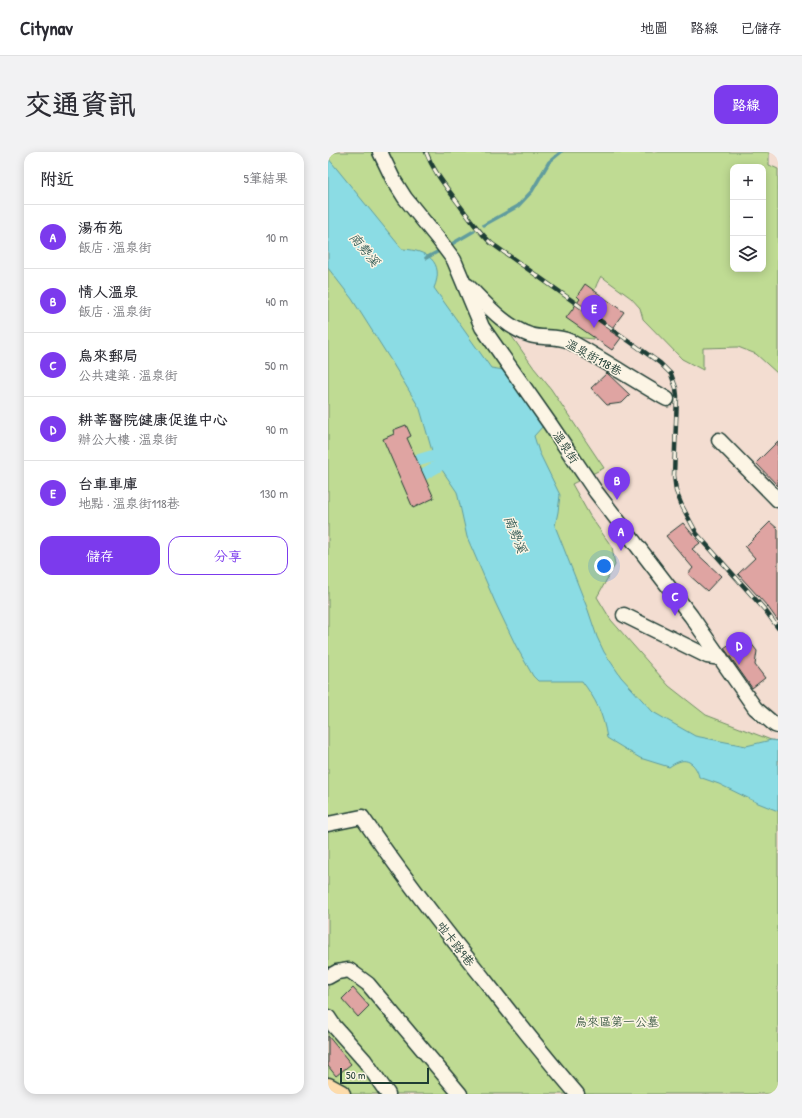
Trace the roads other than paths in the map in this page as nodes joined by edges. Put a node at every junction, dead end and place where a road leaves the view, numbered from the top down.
1 (380, 152) edge
2 (463, 282) junction
3 (666, 399) dead end
4 (719, 440) dead end
5 (778, 500) edge
6 (624, 615) dead end
7 (721, 658) junction
8 (778, 726) edge
9 (328, 824) edge
10 (328, 977) edge
11 (328, 1017) edge
12 (328, 1087) edge
13 (341, 1094) edge
14 (388, 1094) edge
15 (460, 1094) edge
16 (578, 1094) edge

1 - 2 street, 溫泉街
2 - 3 street, 溫泉街118巷
2 - 7 street, 溫泉街
4 - 5 street
6 - 7 street
7 - 8 street, 溫泉街
9 - 16 street, 啦卡路9巷
10 - 15 street
11 - 14 street
12 - 13 main road

